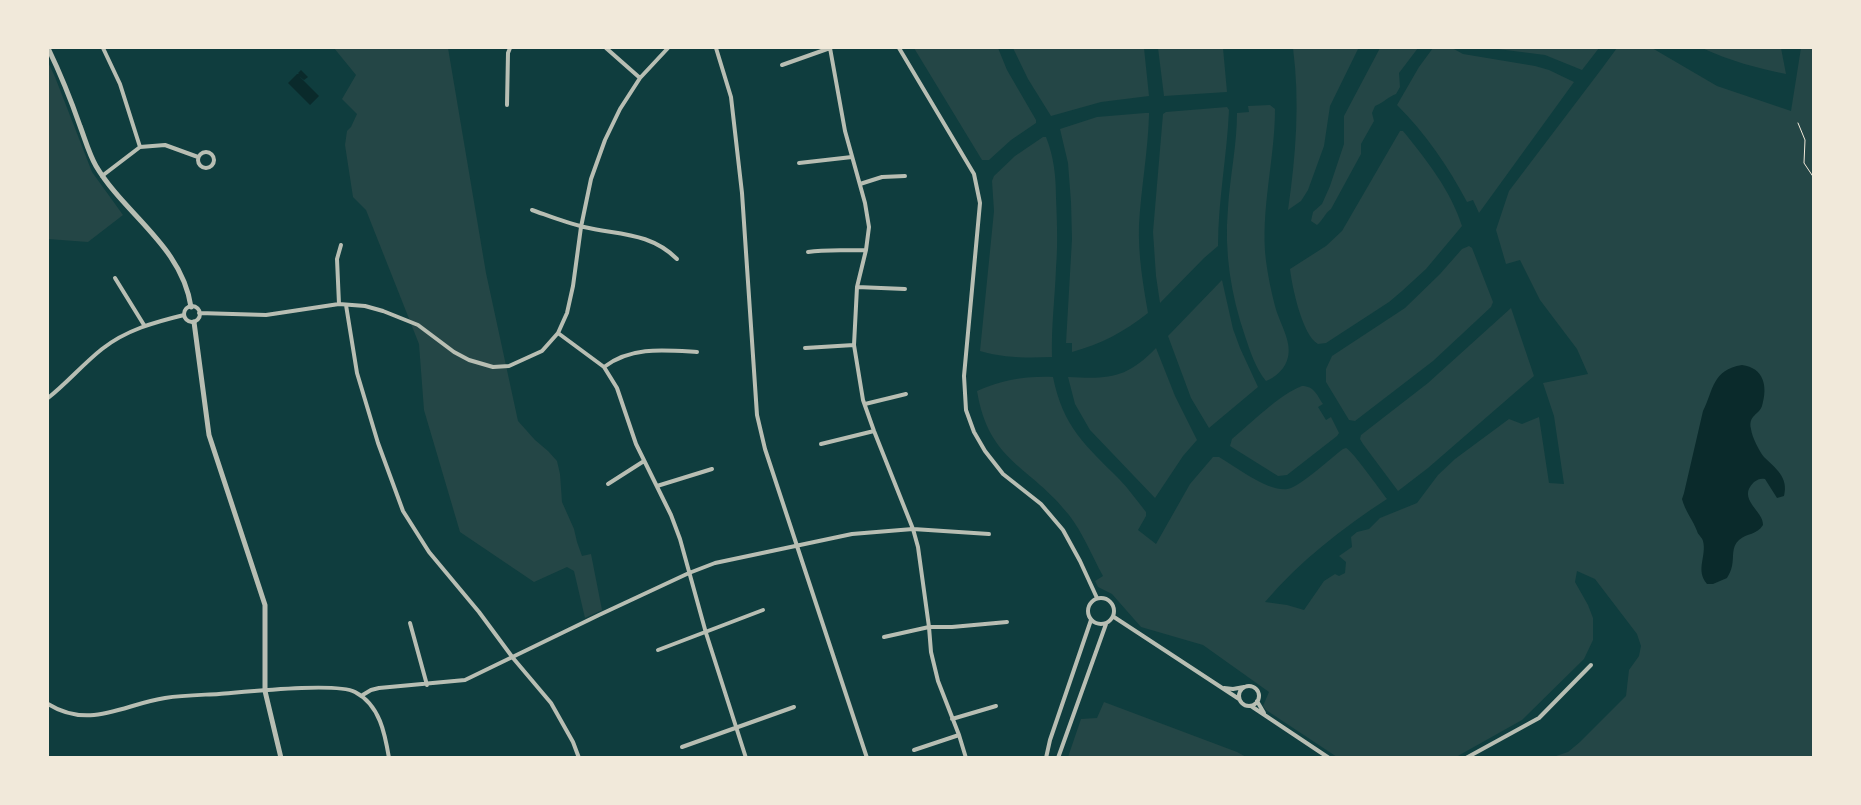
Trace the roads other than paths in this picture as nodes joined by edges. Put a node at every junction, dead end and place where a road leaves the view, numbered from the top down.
1 (48, 48) edge
2 (103, 48) edge
3 (510, 48) edge
4 (606, 48) edge
5 (668, 48) edge
6 (716, 48) edge
7 (830, 48) edge
8 (899, 48) edge
9 (782, 66) dead end
10 (640, 78) junction
11 (507, 105) dead end
12 (140, 147) junction
13 (198, 157) junction
14 (852, 157) junction
15 (799, 163) dead end
16 (102, 176) junction
17 (905, 176) dead end
18 (860, 184) junction
19 (532, 210) dead end
20 (582, 227) junction
21 (341, 245) dead end
22 (866, 250) junction
23 (808, 252) dead end
24 (677, 259) dead end
25 (115, 278) dead end
26 (857, 287) junction
27 (905, 289) dead end
28 (339, 304) junction
29 (346, 305) junction
30 (191, 307) junction
31 (199, 314) junction
32 (184, 315) junction
33 (194, 322) junction
34 (144, 325) junction
35 (558, 333) junction
36 (854, 345) junction
37 (805, 348) dead end
38 (697, 352) dead end
39 (604, 367) junction
40 (906, 394) dead end
41 (48, 398) edge
42 (865, 404) junction
43 (874, 431) junction
44 (820, 444) dead end
45 (644, 461) junction
46 (712, 469) dead end
47 (608, 484) dead end
48 (658, 486) junction
49 (913, 529) junction
50 (989, 534) dead end
51 (798, 545) junction
52 (689, 574) junction
53 (1097, 598) junction
54 (763, 610) dead end
55 (1114, 617) junction
56 (1091, 620) junction
57 (1007, 622) dead end
58 (410, 623) dead end
59 (1106, 624) junction
60 (930, 627) junction
61 (706, 633) junction
62 (884, 637) dead end
63 (658, 650) dead end
64 (513, 658) junction
65 (1591, 665) dead end
66 (427, 685) junction
67 (1244, 687) junction
68 (1222, 688) junction
69 (265, 691) junction
70 (361, 696) junction
71 (1239, 699) junction
72 (1257, 701) junction
73 (48, 704) edge
74 (996, 706) dead end
75 (1251, 706) junction
76 (794, 707) dead end
77 (1265, 715) junction
78 (952, 719) junction
79 (736, 727) junction
80 (959, 735) junction
81 (682, 747) dead end
82 (914, 750) dead end
83 (281, 758) edge
84 (389, 758) edge
85 (579, 758) edge
86 (746, 758) edge
87 (867, 758) edge
88 (966, 758) edge
89 (1046, 758) edge
90 (1058, 758) edge
91 (1329, 758) edge
92 (1466, 758) edge

1 - 16 street
2 - 12 street
3 - 11 street
4 - 10 street
5 - 10 street
6 - 51 street
7 - 9 street
7 - 14 street
8 - 53 street
10 - 20 street
12 - 13 street
12 - 16 street
13 - 13 street
14 - 15 street
14 - 18 street
16 - 30 street
17 - 18 street
18 - 22 street
19 - 20 street
20 - 24 street
20 - 35 street
21 - 28 street
22 - 23 street
22 - 26 street
25 - 34 street
26 - 27 street
26 - 36 street
28 - 29 street
28 - 31 street
29 - 35 street
29 - 64 street
30 - 31 street
30 - 32 street
31 - 33 street
32 - 33 street
32 - 34 street
33 - 69 street
34 - 41 street
35 - 39 street
36 - 37 street
36 - 42 street
38 - 39 street
39 - 45 street
40 - 42 street
42 - 43 street
43 - 44 street
43 - 49 street
45 - 47 street
45 - 48 street
46 - 48 street
48 - 52 street
49 - 50 street
49 - 51 street
49 - 60 street
51 - 52 street
51 - 87 street
52 - 61 street
52 - 64 street
53 - 55 street
53 - 56 street
54 - 61 street
55 - 59 street
55 - 68 street
56 - 59 street
56 - 89 street
57 - 60 street
58 - 66 street
59 - 90 street
60 - 62 street
60 - 78 street
61 - 63 street
61 - 79 street
64 - 66 street
64 - 85 street
65 - 92 street
66 - 70 street
67 - 68 street
67 - 71 street
67 - 72 street
68 - 71 street
69 - 70 street
69 - 73 street
69 - 83 street
70 - 84 street
71 - 75 street
72 - 75 street
72 - 77 street
74 - 78 street
75 - 77 street
76 - 79 street
77 - 91 street
78 - 80 street
79 - 81 street
79 - 86 street
80 - 82 street
80 - 88 street

